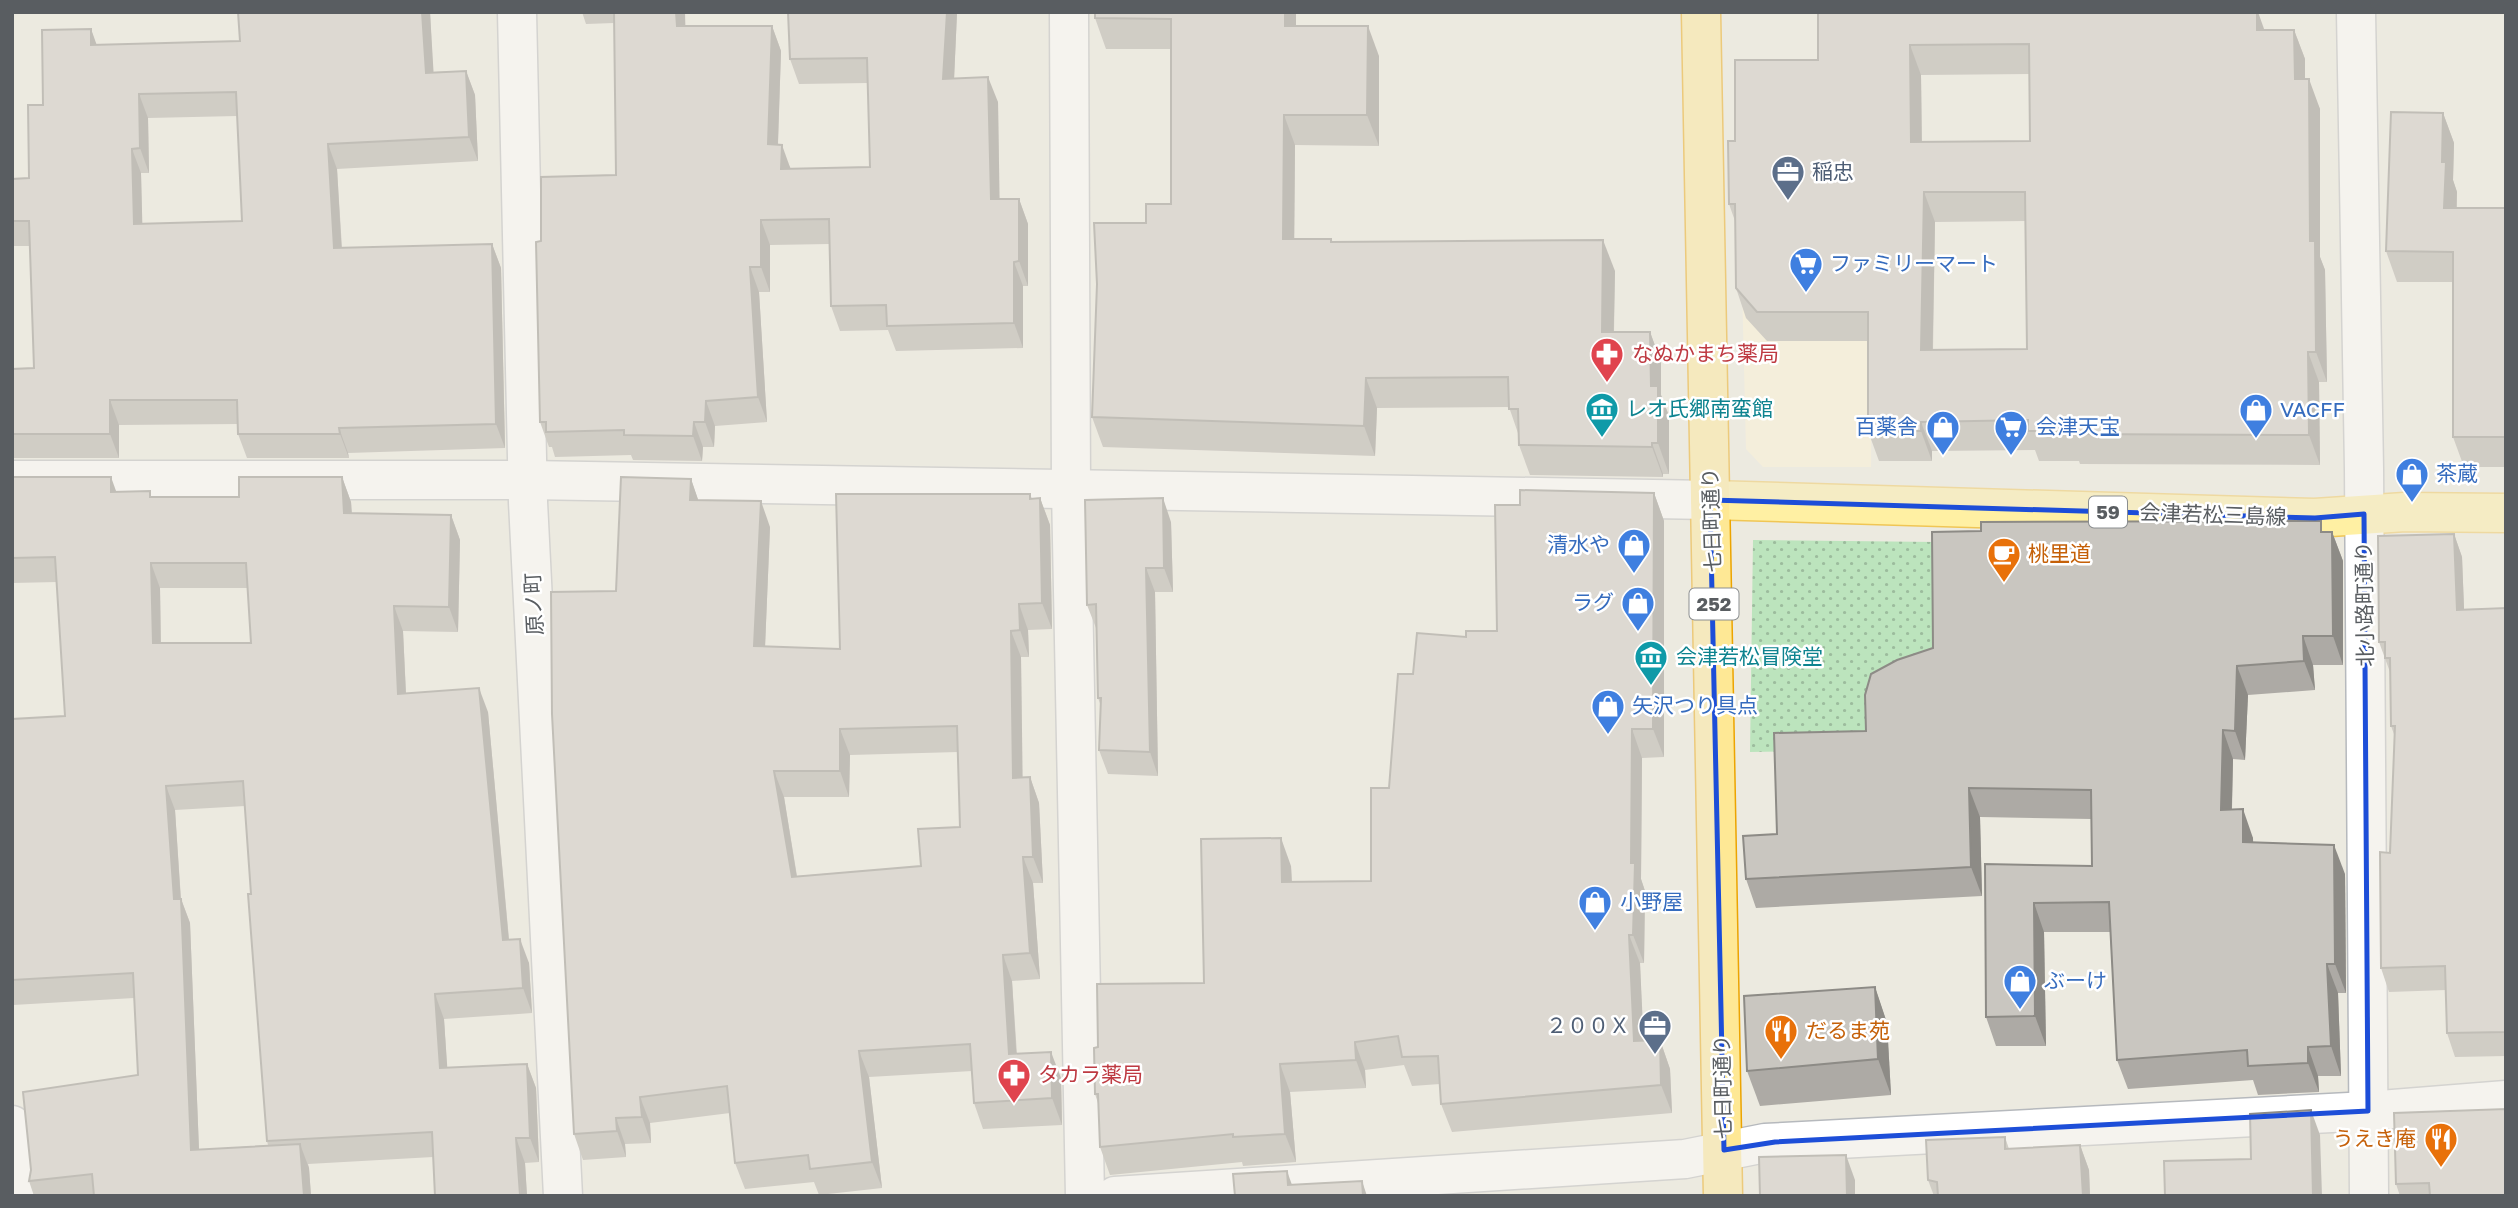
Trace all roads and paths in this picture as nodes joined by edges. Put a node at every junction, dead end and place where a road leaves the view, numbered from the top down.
1 (517, 12) edge
2 (1069, 12) edge
3 (1701, 12) edge
4 (2356, 12) edge
5 (12, 480) edge
6 (528, 480) junction
7 (1071, 489) junction
8 (1710, 500) junction
9 (2506, 513) edge
10 (2364, 514) junction
11 (2506, 1100) edge
12 (2368, 1111) junction
13 (12, 1125) edge
14 (1724, 1150) junction
15 (18, 1196) edge
16 (563, 1196) edge
17 (1085, 1196) edge
18 (1115, 1196) edge
19 (1723, 1196) edge
20 (2369, 1196) edge

1 - 6 street, 原ノ町
2 - 7 street
3 - 8 highway, 七日町通り / 252
4 - 10 street, 北小路町通り
5 - 6 street
6 - 7 street
6 - 16 street, 原ノ町
7 - 8 street
7 - 17 street
8 - 10 main road, 会津若松三島線 / 59
8 - 14 highway, 七日町通り / 252
9 - 10 main road, 会津若松三島線 / 59
10 - 12 street, 北小路町通り
11 - 12 street
12 - 14 street
12 - 20 street, 北小路町通り
13 - 15 street
14 - 18 street
14 - 19 highway, 七日町通り / 252

